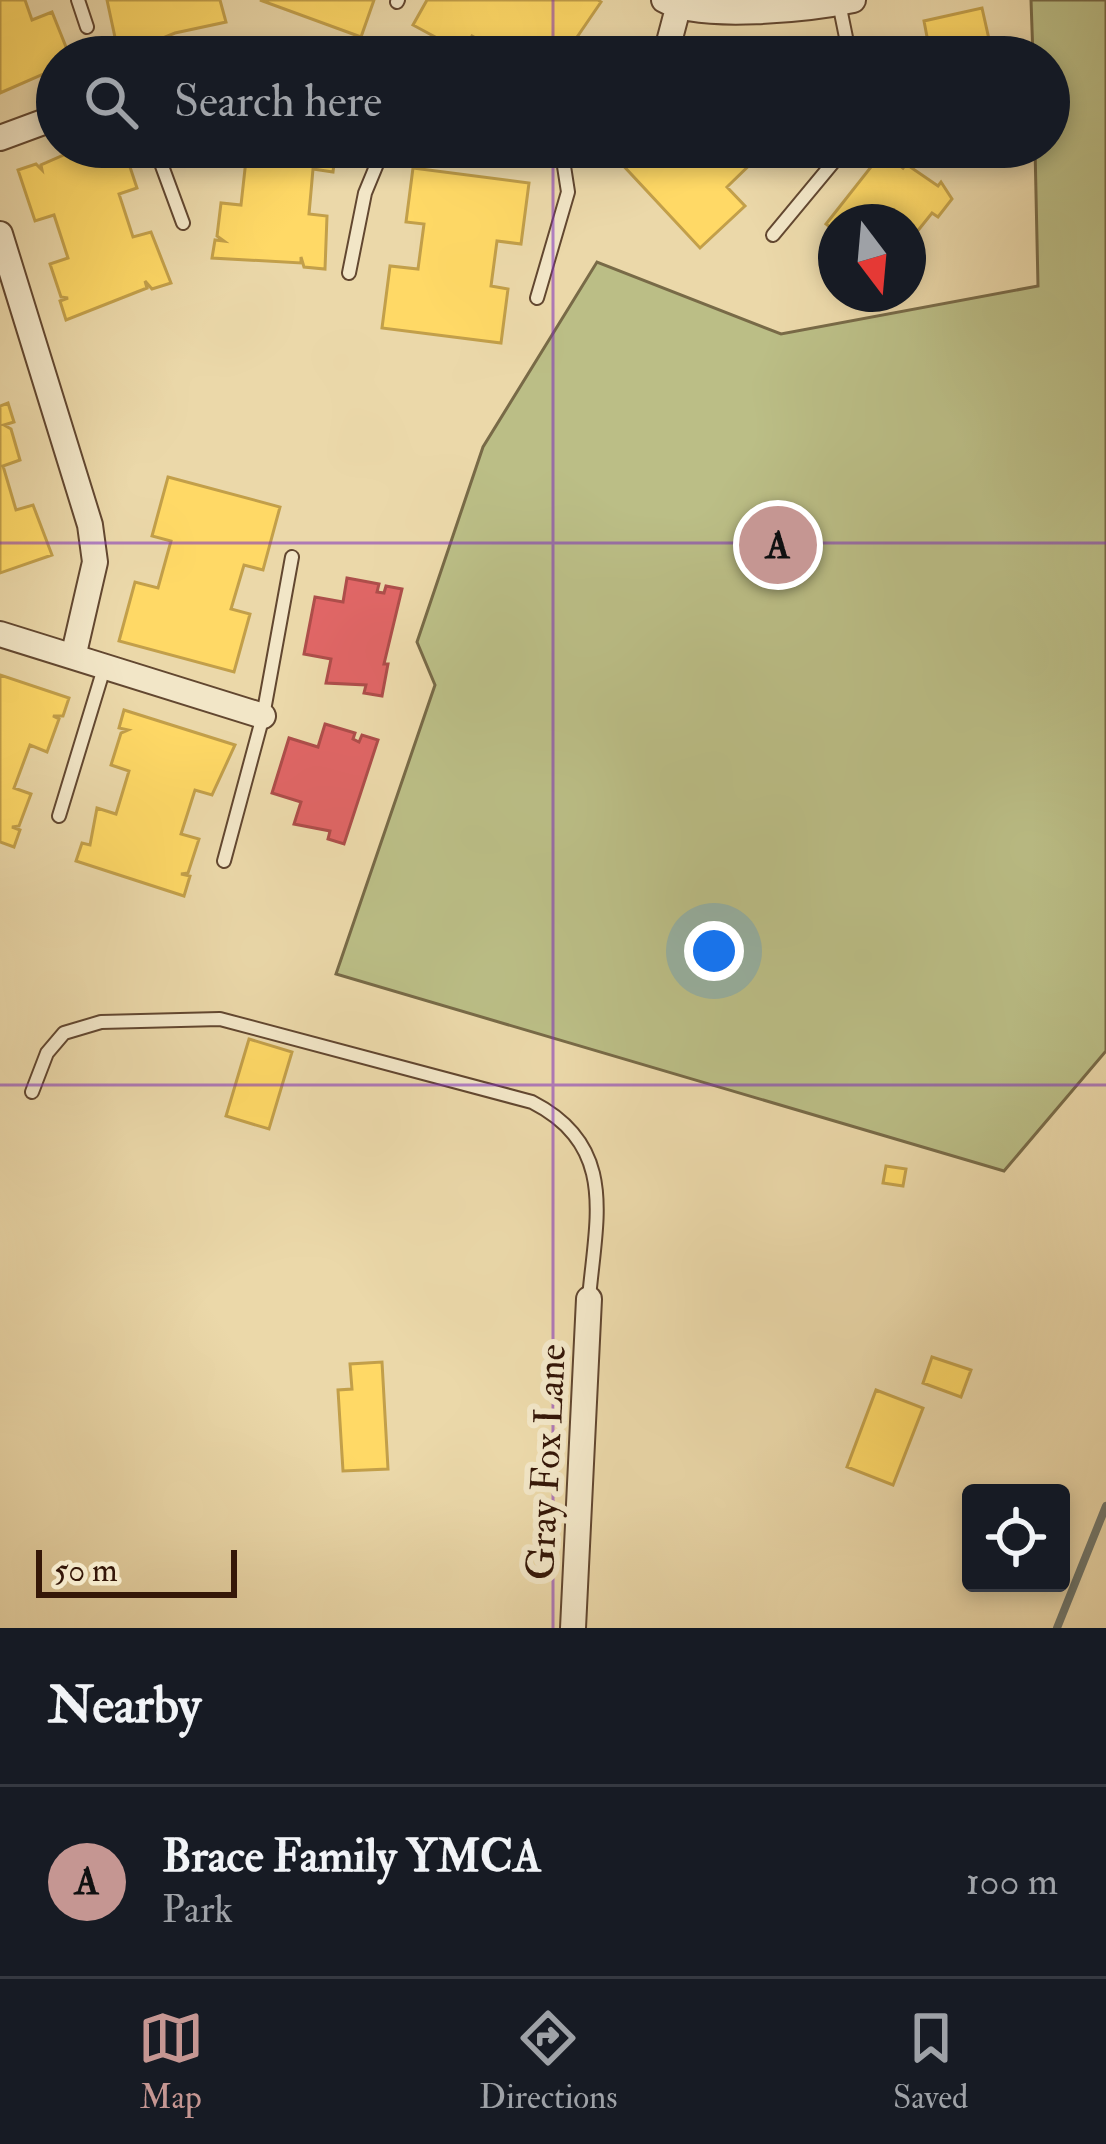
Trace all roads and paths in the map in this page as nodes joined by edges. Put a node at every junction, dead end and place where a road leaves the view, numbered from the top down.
1 (78, 0) edge
2 (846, 2) edge
3 (811, 3) edge
4 (671, 4) edge
5 (87, 27) dead end
6 (667, 36) edge
7 (848, 36) edge
8 (36, 125) edge
9 (0, 138) edge
10 (162, 168) edge
11 (374, 168) edge
12 (564, 168) edge
13 (829, 168) edge
14 (182, 223) dead end
15 (0, 234) edge
16 (773, 235) dead end
17 (349, 273) dead end
18 (537, 298) dead end
19 (292, 557) dead end
20 (0, 634) edge
21 (74, 653) junction
22 (105, 663) junction
23 (262, 716) junction
24 (59, 816) dead end
25 (224, 861) dead end
26 (32, 1092) dead end
27 (589, 1299) joint
28 (574, 1628) edge

1 - 5 lane
2 - 3 street
2 - 7 lane
3 - 4 street
4 - 6 street
8 - 9 street
10 - 14 lane
11 - 17 lane
12 - 18 lane
13 - 16 lane
15 - 21 street
19 - 23 lane
20 - 21 street
21 - 22 street
22 - 23 street
22 - 24 lane
23 - 25 lane
26 - 27 lane
27 - 28 street, Gray Fox Lane

